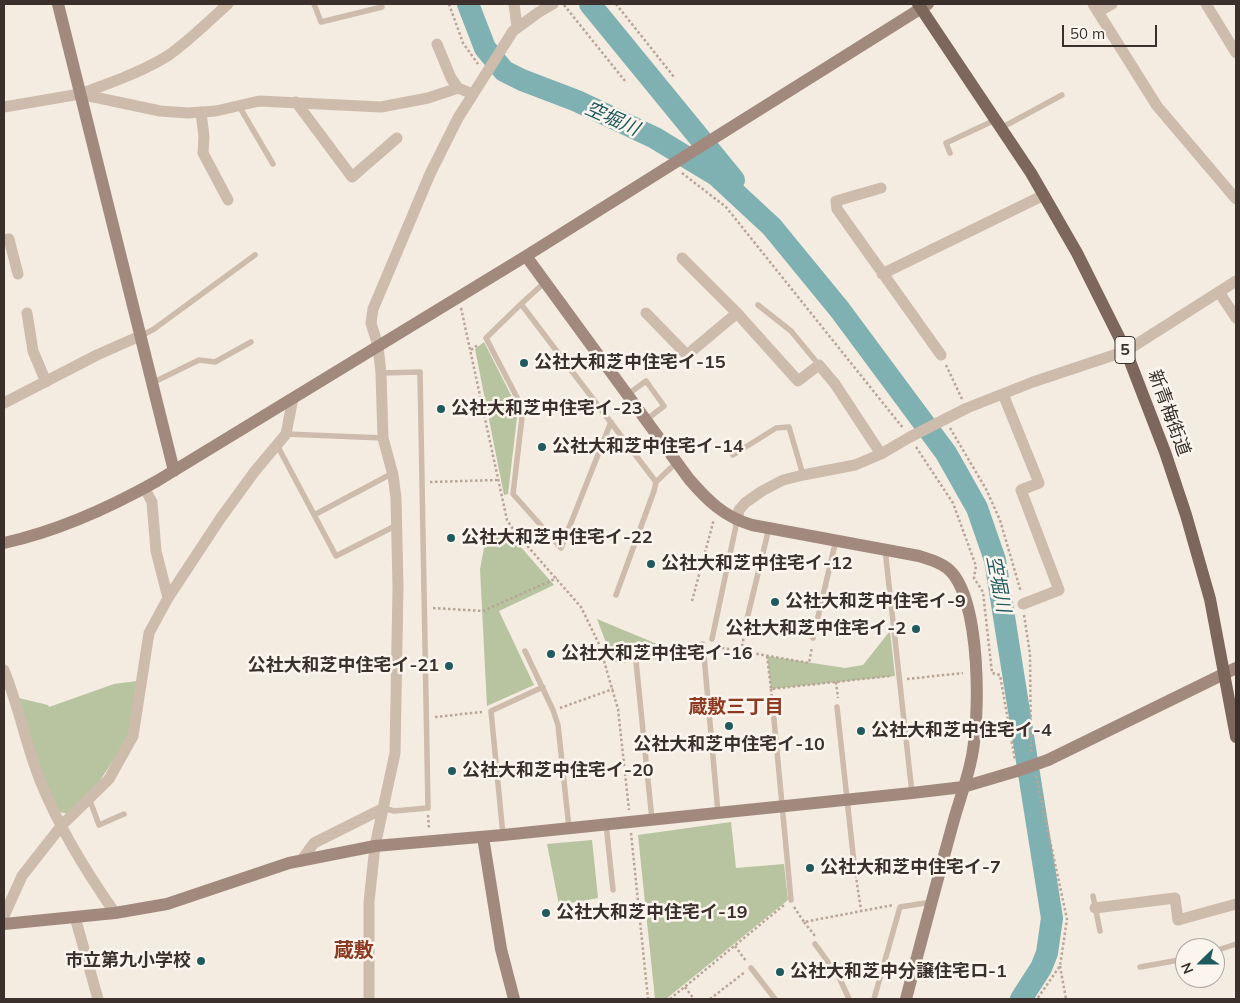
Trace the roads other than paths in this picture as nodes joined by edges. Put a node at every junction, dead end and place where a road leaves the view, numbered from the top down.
1 (58, 4) edge
2 (228, 4) edge
3 (314, 4) edge
4 (514, 4) edge
5 (553, 4) edge
6 (1112, 4) edge
7 (1206, 4) edge
8 (922, 5) edge
9 (382, 7) dead end
10 (1096, 8) edge
11 (517, 27) junction
12 (437, 44) dead end
13 (1236, 53) edge
14 (455, 89) junction
15 (80, 94) junction
16 (473, 94) junction
17 (1062, 95) dead end
18 (296, 102) junction
19 (238, 105) junction
20 (4, 107) edge
21 (201, 112) junction
22 (998, 124) junction
23 (396, 138) dead end
24 (950, 153) dead end
25 (273, 164) dead end
26 (881, 188) dead end
27 (1044, 195) junction
28 (1236, 199) edge
29 (228, 200) dead end
30 (4, 240) edge
31 (255, 255) dead end
32 (526, 256) junction
33 (682, 258) dead end
34 (18, 274) dead end
35 (882, 274) junction
36 (1236, 281) edge
37 (544, 283) junction
38 (1219, 292) junction
39 (521, 304) junction
40 (758, 305) dead end
41 (27, 313) dead end
42 (646, 313) dead end
43 (736, 313) junction
44 (1236, 318) edge
45 (140, 336) junction
46 (251, 342) dead end
47 (378, 346) junction
48 (1126, 351) junction
49 (942, 355) road end
50 (818, 365) junction
51 (381, 373) junction
52 (46, 382) junction
53 (152, 383) junction
54 (1003, 394) junction
55 (627, 395) junction
56 (293, 398) junction
57 (4, 402) edge
58 (646, 420) junction
59 (611, 422) junction
60 (286, 434) junction
61 (383, 438) junction
62 (277, 445) junction
63 (881, 454) junction
64 (733, 455) dead end
65 (677, 462) junction
66 (174, 472) junction
67 (392, 473) junction
68 (802, 475) junction
69 (656, 482) junction
70 (145, 488) junction
71 (314, 515) junction
72 (738, 521) junction
73 (397, 525) junction
74 (769, 528) junction
75 (836, 540) junction
76 (4, 543) edge
77 (884, 549) junction
78 (616, 595) dead end
79 (168, 598) junction
80 (1022, 604) road end
81 (746, 627) road end
82 (813, 638) road end
83 (712, 639) dead end
84 (704, 644) road end
85 (525, 651) dead end
86 (636, 661) dead end
87 (4, 670) edge
88 (1231, 671) edge
89 (543, 687) junction
90 (837, 707) road end
91 (773, 709) dead end
92 (1236, 737) edge
93 (963, 787) junction
94 (912, 793) junction
95 (89, 798) junction
96 (847, 800) junction
97 (782, 806) junction
98 (384, 808) junction
99 (718, 813) junction
100 (124, 814) dead end
101 (652, 820) junction
102 (606, 824) junction
103 (62, 825) junction
104 (569, 828) junction
105 (503, 835) junction
106 (483, 836) junction
107 (375, 846) junction
108 (301, 861) junction
109 (854, 864) road end
110 (613, 890) dead end
111 (1093, 896) dead end
112 (791, 900) road end
113 (932, 902) junction
114 (1236, 904) edge
115 (1095, 908) junction
116 (116, 913) junction
117 (4, 916) edge
118 (76, 917) junction
119 (4, 924) edge
120 (1100, 931) dead end
121 (815, 944) road end
122 (1175, 961) edge
123 (1140, 967) dead end
124 (751, 968) road end
125 (98, 999) edge
126 (369, 999) edge
127 (514, 999) edge
128 (775, 999) edge
129 (849, 999) edge
130 (874, 999) edge
131 (906, 999) edge

1 - 15 street
2 - 15 street
3 - 9 lane
4 - 11 street
5 - 11 street
6 - 10 street
7 - 13 street
8 - 22 main road, 新青梅街道 / 5
8 - 32 street
10 - 28 street
11 - 16 street
12 - 14 street
14 - 16 street
14 - 18 street
15 - 20 street
15 - 21 street
15 - 45 street
16 - 47 street
17 - 22 lane
18 - 19 street
18 - 23 street
19 - 21 street
19 - 25 lane
21 - 29 street
22 - 24 lane
22 - 27 main road, 新青梅街道 / 5
26 - 35 street
27 - 35 street
27 - 48 main road, 新青梅街道 / 5
30 - 34 street
31 - 45 lane
32 - 37 street
32 - 47 street
33 - 43 street
35 - 49 street
36 - 38 street
37 - 39 lane
37 - 55 street
38 - 44 street
38 - 48 street
39 - 59 lane
39 - 59 lane
40 - 50 lane
41 - 52 street
42 - 43 street
43 - 50 street
45 - 52 street
45 - 53 street
46 - 53 lane
47 - 51 street
47 - 56 street
48 - 54 street
48 - 88 main road, 新青梅街道 / 5
50 - 63 street
51 - 61 street
51 - 98 lane
52 - 57 street
53 - 66 street
54 - 63 street
54 - 80 street
55 - 58 street
55 - 58 lane
56 - 60 street
56 - 66 street
58 - 65 street
59 - 69 lane
60 - 61 lane
60 - 62 street
61 - 67 street
62 - 71 lane
62 - 79 street
63 - 68 street
64 - 68 lane
65 - 69 lane
65 - 72 street
66 - 70 street
67 - 71 lane
67 - 73 street
68 - 72 street
69 - 78 lane
70 - 76 street
70 - 79 street
71 - 73 lane
72 - 74 street
72 - 83 lane
73 - 98 street
74 - 75 street
74 - 81 lane
75 - 77 street
75 - 82 lane
77 - 93 street
77 - 94 lane
79 - 95 street
84 - 99 lane
85 - 89 lane
86 - 101 lane
87 - 103 street
88 - 92 main road, 新青梅街道 / 5
88 - 93 street, bridge
89 - 104 lane
89 - 105 lane
90 - 96 lane
91 - 97 lane
93 - 94 street
93 - 113 street
94 - 96 street
95 - 100 lane
95 - 103 street
96 - 97 street
96 - 109 lane
97 - 99 street
97 - 112 lane
98 - 107 street
98 - 108 street
99 - 101 street
101 - 102 street
102 - 104 street
102 - 110 lane
103 - 116 street
103 - 117 street
104 - 105 street
105 - 106 street
106 - 107 street
106 - 127 street
107 - 108 street
107 - 126 street
108 - 116 street
111 - 115 lane
113 - 130 lane
113 - 131 street
114 - 115 street
115 - 120 lane
116 - 118 street
118 - 119 street
118 - 125 street
121 - 129 lane
122 - 123 lane
124 - 128 lane

